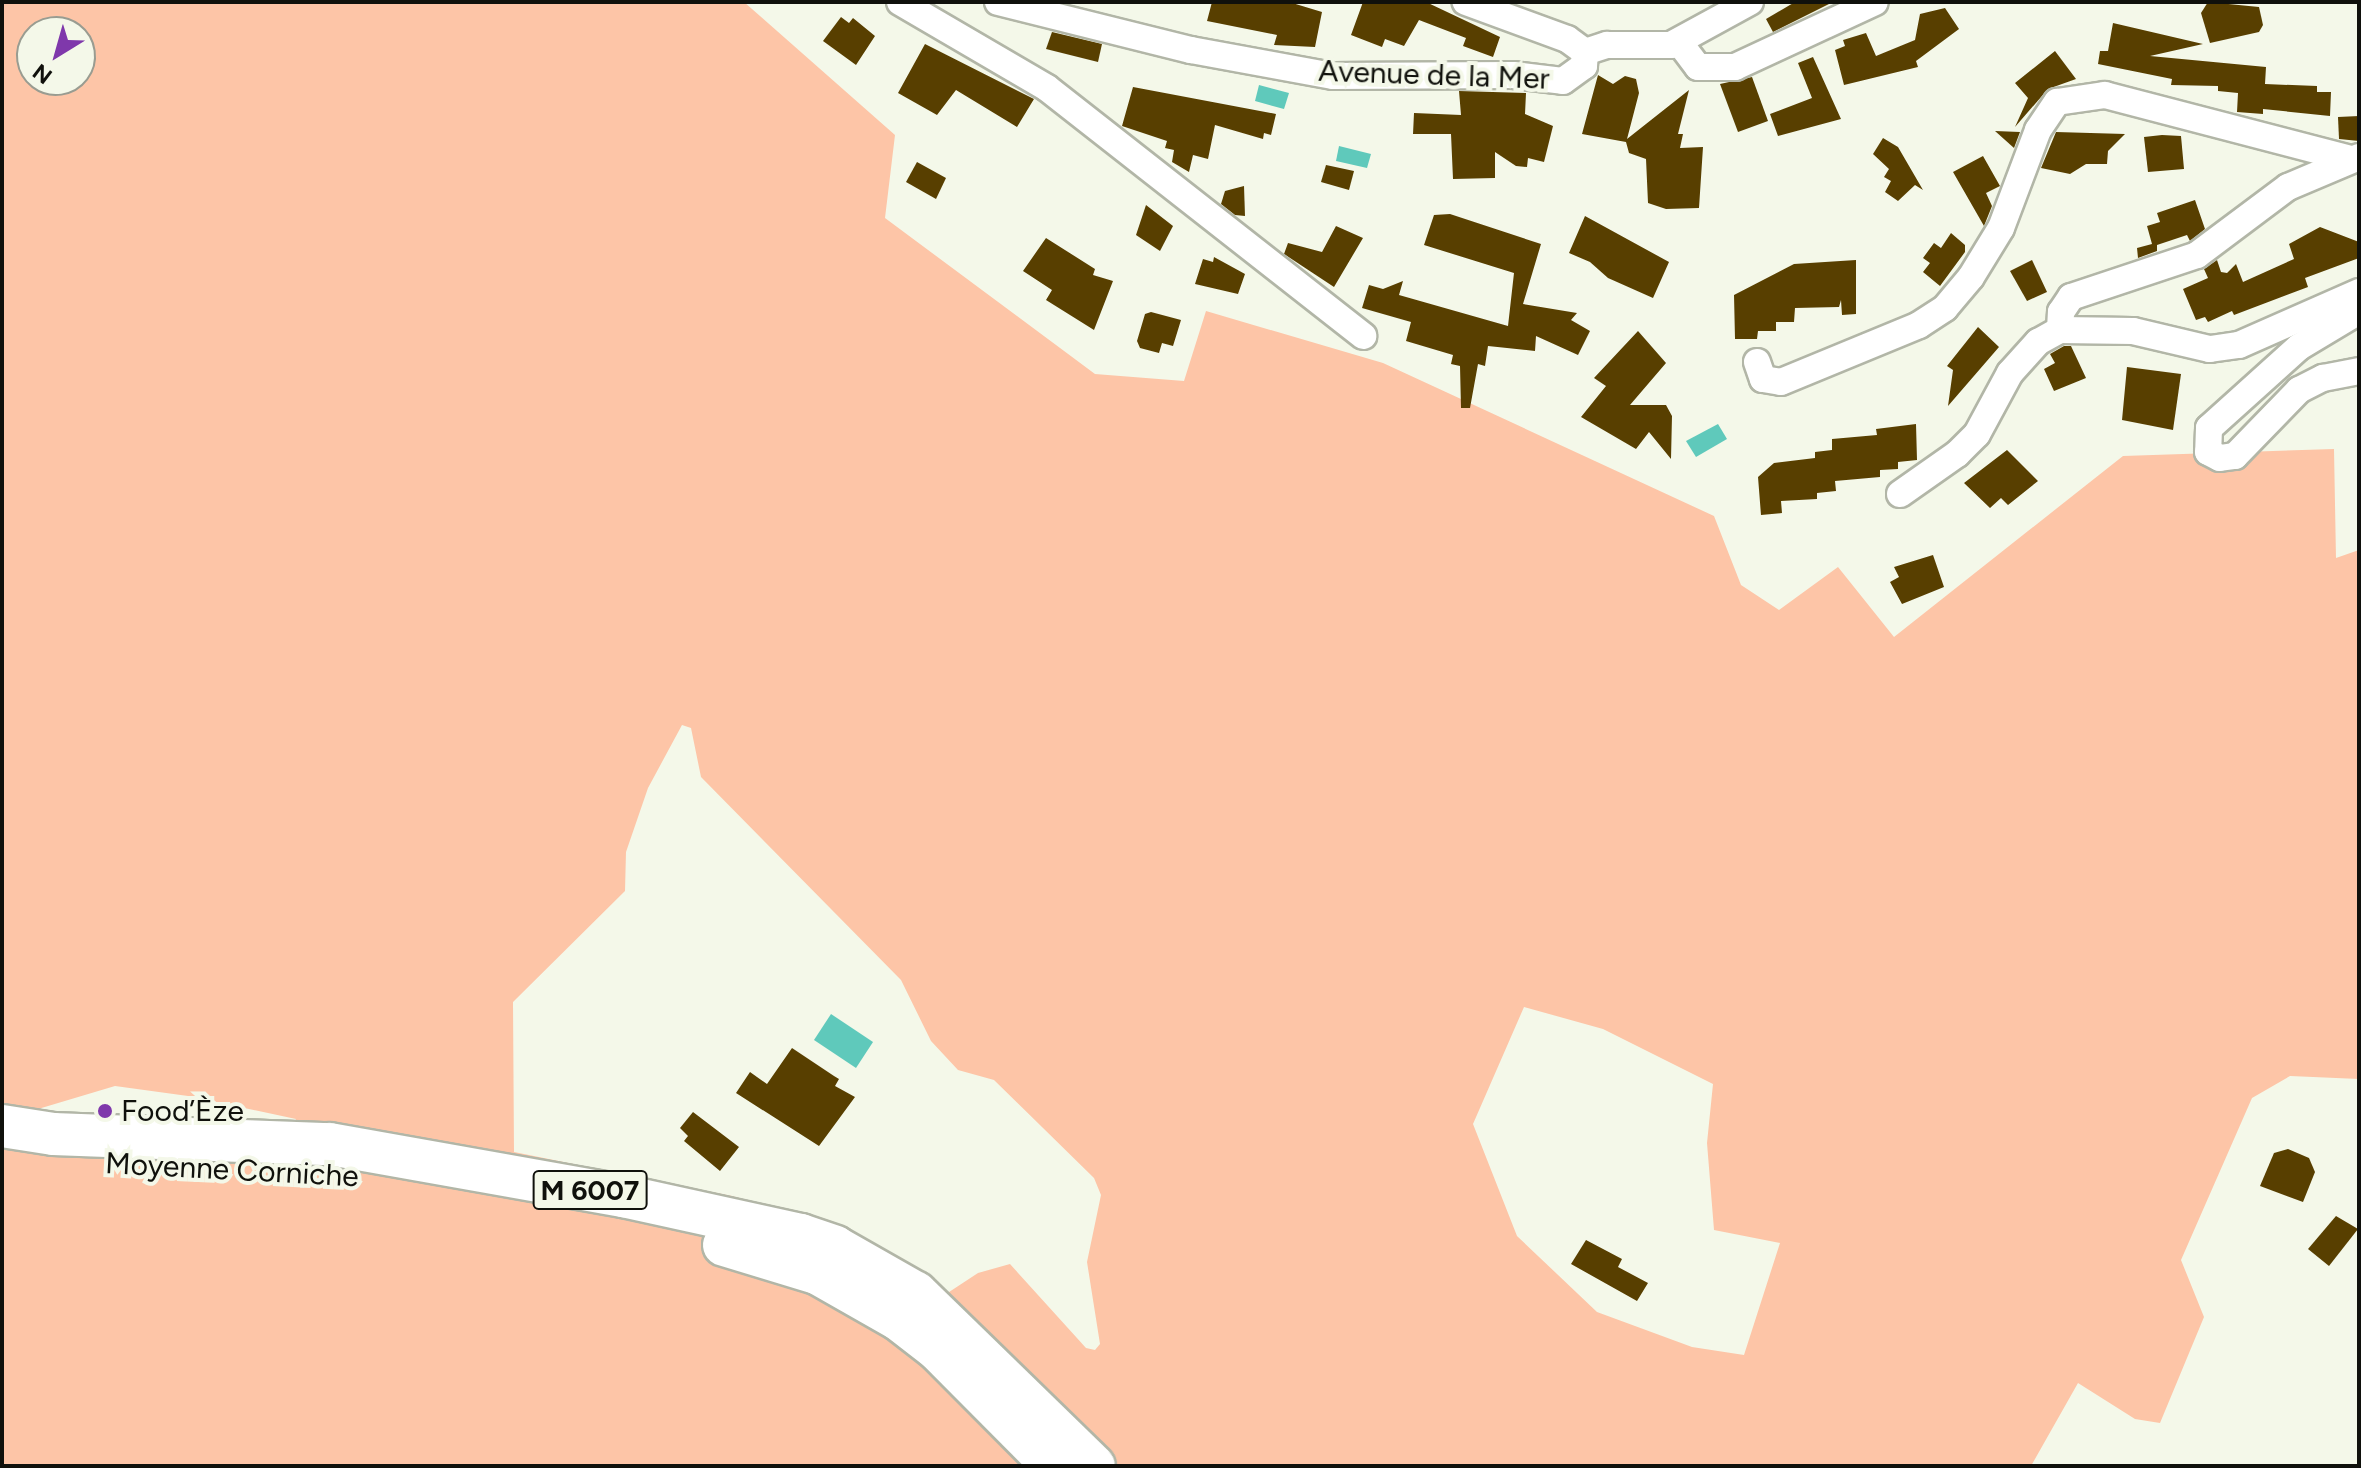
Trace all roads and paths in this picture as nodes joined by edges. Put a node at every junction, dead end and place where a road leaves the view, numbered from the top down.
1 (900, 2) edge
2 (998, 2) edge
3 (1466, 2) edge
4 (1750, 2) edge
5 (1875, 2) edge
6 (1675, 43) junction
7 (1585, 52) junction
8 (2355, 158) edge
9 (2359, 292) edge
10 (2359, 311) edge
11 (2060, 330) junction
12 (1363, 336) dead end
13 (1757, 362) dead end
14 (2359, 371) edge
15 (1900, 494) dead end
16 (2, 1126) edge
17 (2, 1156) edge
18 (1053, 1466) edge
19 (1094, 1466) edge

1 - 12 street
2 - 7 street, Avenue de la Mer
3 - 7 street, Avenue de la Mer
4 - 6 street
5 - 6 street
6 - 7 street
8 - 11 street
8 - 13 street
9 - 11 street
10 - 14 street
11 - 15 street
16 - 19 main road, Moyenne Corniche / M 6007
17 - 18 main road, Moyenne Corniche / M 6007

